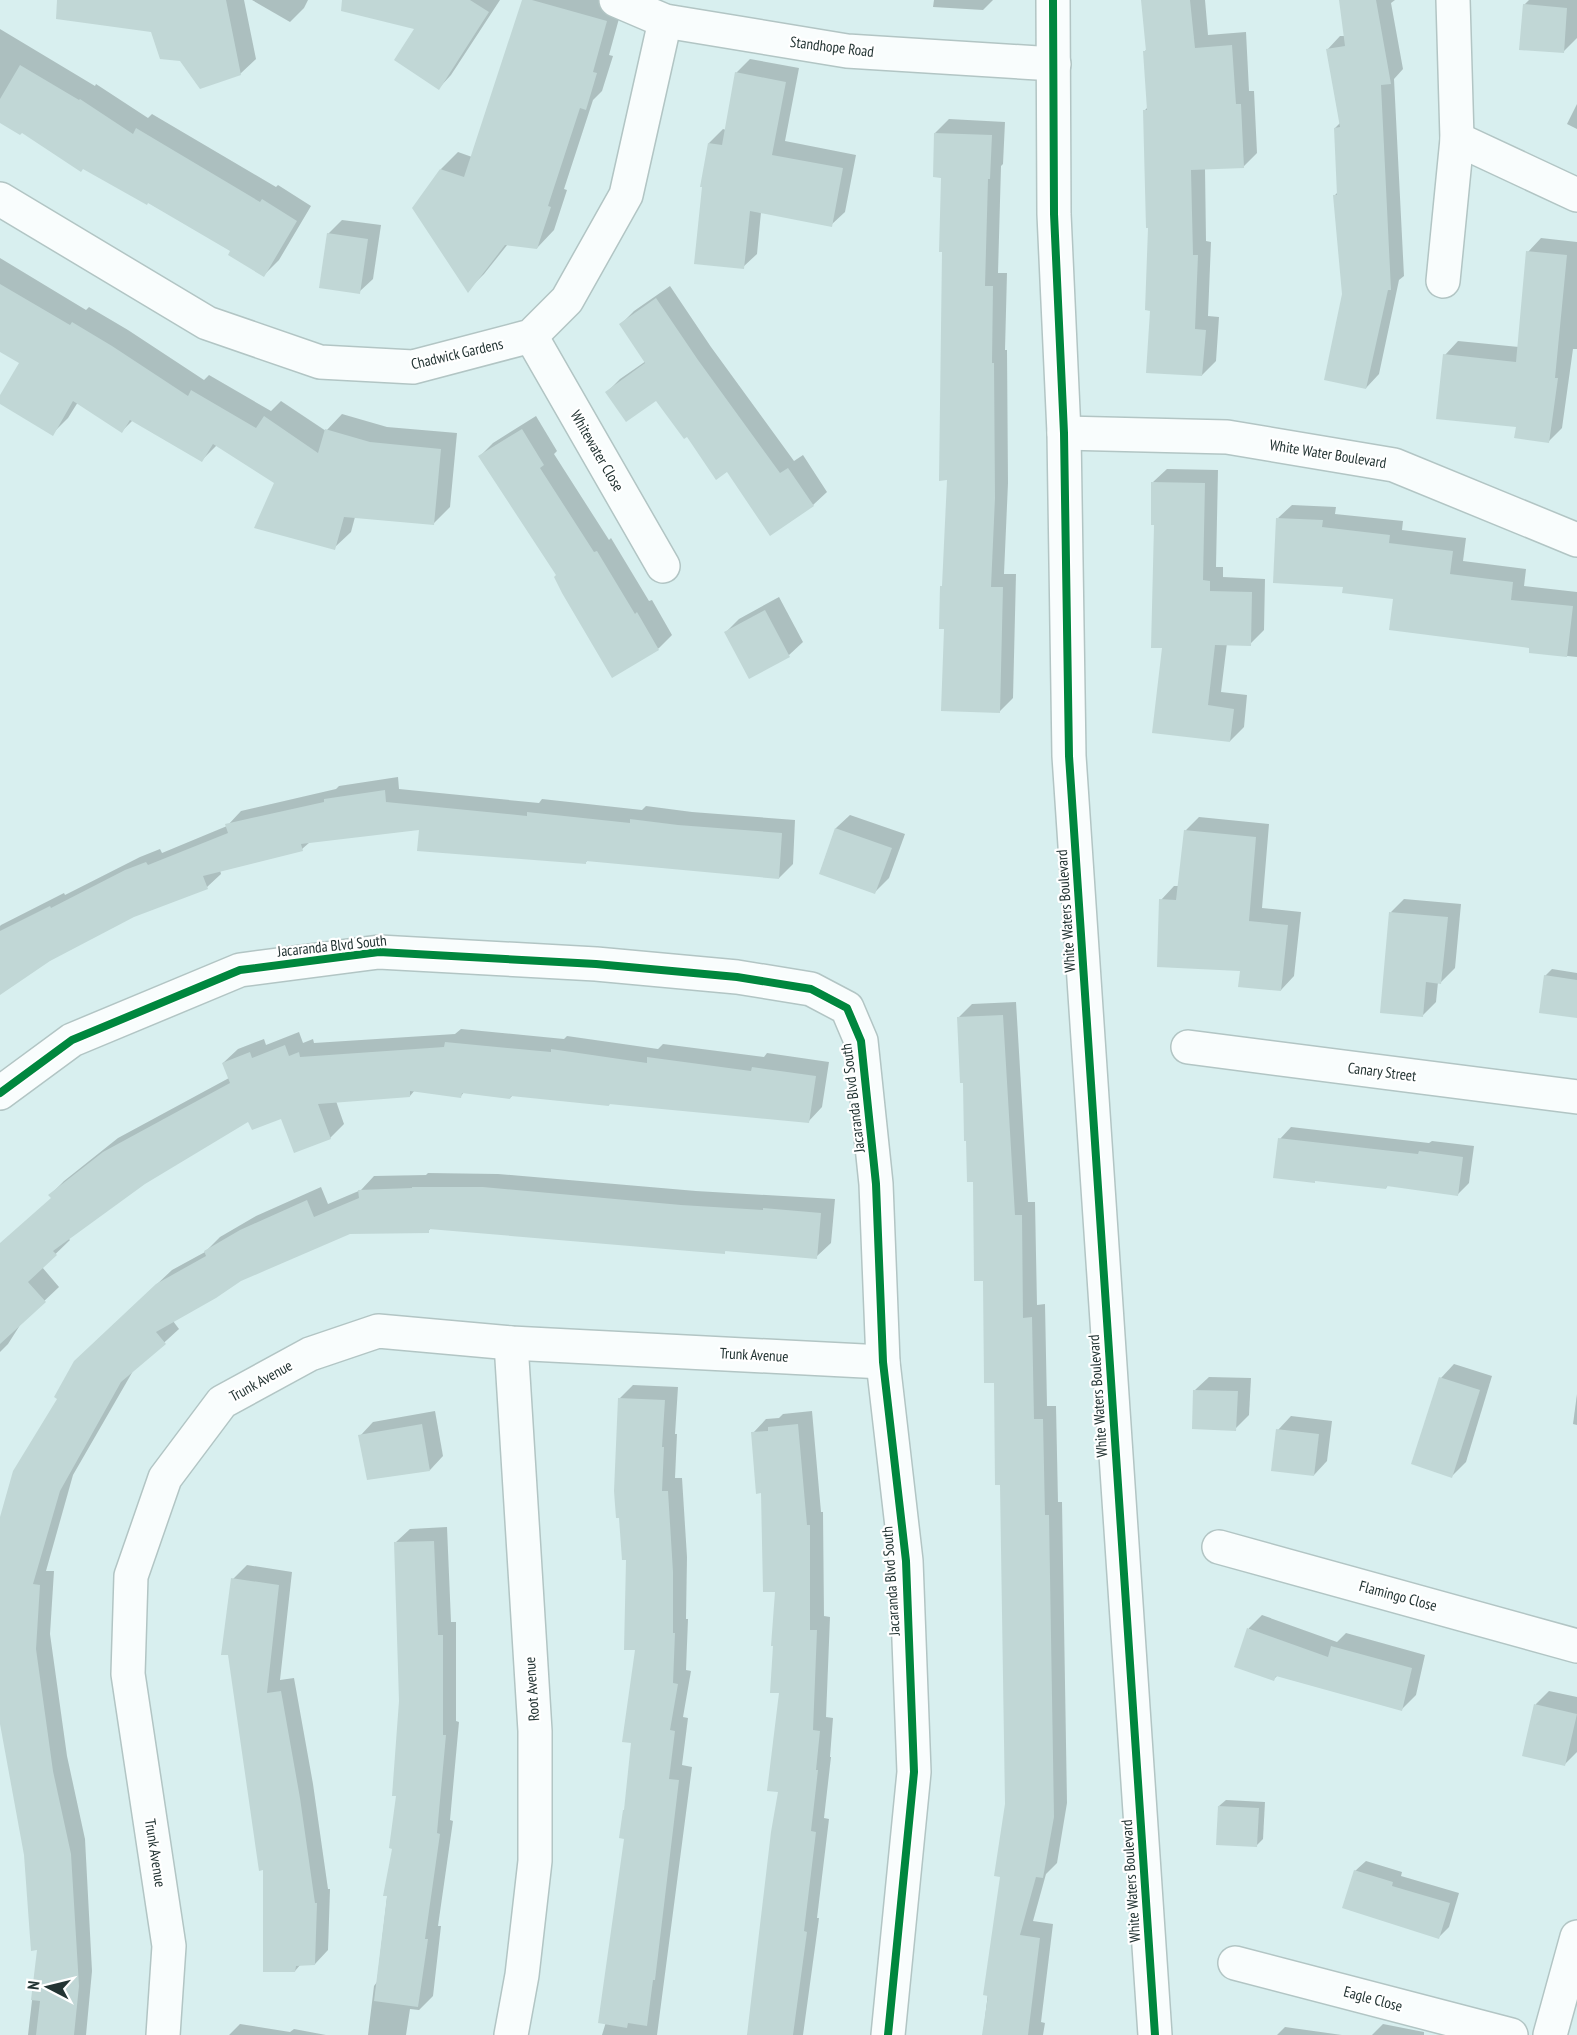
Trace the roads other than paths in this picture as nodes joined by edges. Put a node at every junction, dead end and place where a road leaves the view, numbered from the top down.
1 (616, 0) edge
2 (1053, 0) edge
3 (1452, 0) edge
4 (665, 21) junction
5 (1054, 64) junction
6 (1457, 139) junction
7 (1577, 195) edge
8 (0, 199) edge
9 (1443, 281) dead end
10 (531, 336) junction
11 (1064, 433) junction
12 (1577, 540) edge
13 (663, 566) dead end
14 (1188, 1047) dead end
15 (0, 1093) edge
16 (1577, 1097) edge
17 (511, 1343) junction
18 (883, 1362) junction
19 (1219, 1547) dead end
20 (1577, 1646) edge
21 (1577, 1937) edge
22 (1235, 1963) dead end
23 (163, 2035) edge
24 (512, 2035) edge
25 (888, 2035) edge
26 (1155, 2035) edge
27 (1511, 2035) edge
28 (1550, 2035) edge

1 - 4 street, Standhope Road
2 - 5 street, White Waters Boulevard
3 - 6 street
4 - 5 street, Standhope Road
4 - 10 street
5 - 11 street, White Waters Boulevard
6 - 7 street
6 - 9 street
8 - 10 street, Chadwick Gardens
10 - 13 street, Whitewater Close
11 - 12 street, White Water Boulevard
11 - 26 street, White Waters Boulevard
14 - 16 street, Canary Street
15 - 18 street, Jacaranda Blvd South
17 - 18 street, Trunk Avenue
17 - 23 street, Trunk Avenue
17 - 24 street, Root Avenue
18 - 25 street, Jacaranda Blvd South
19 - 20 street, Flamingo Close
21 - 28 street
22 - 27 street, Eagle Close

